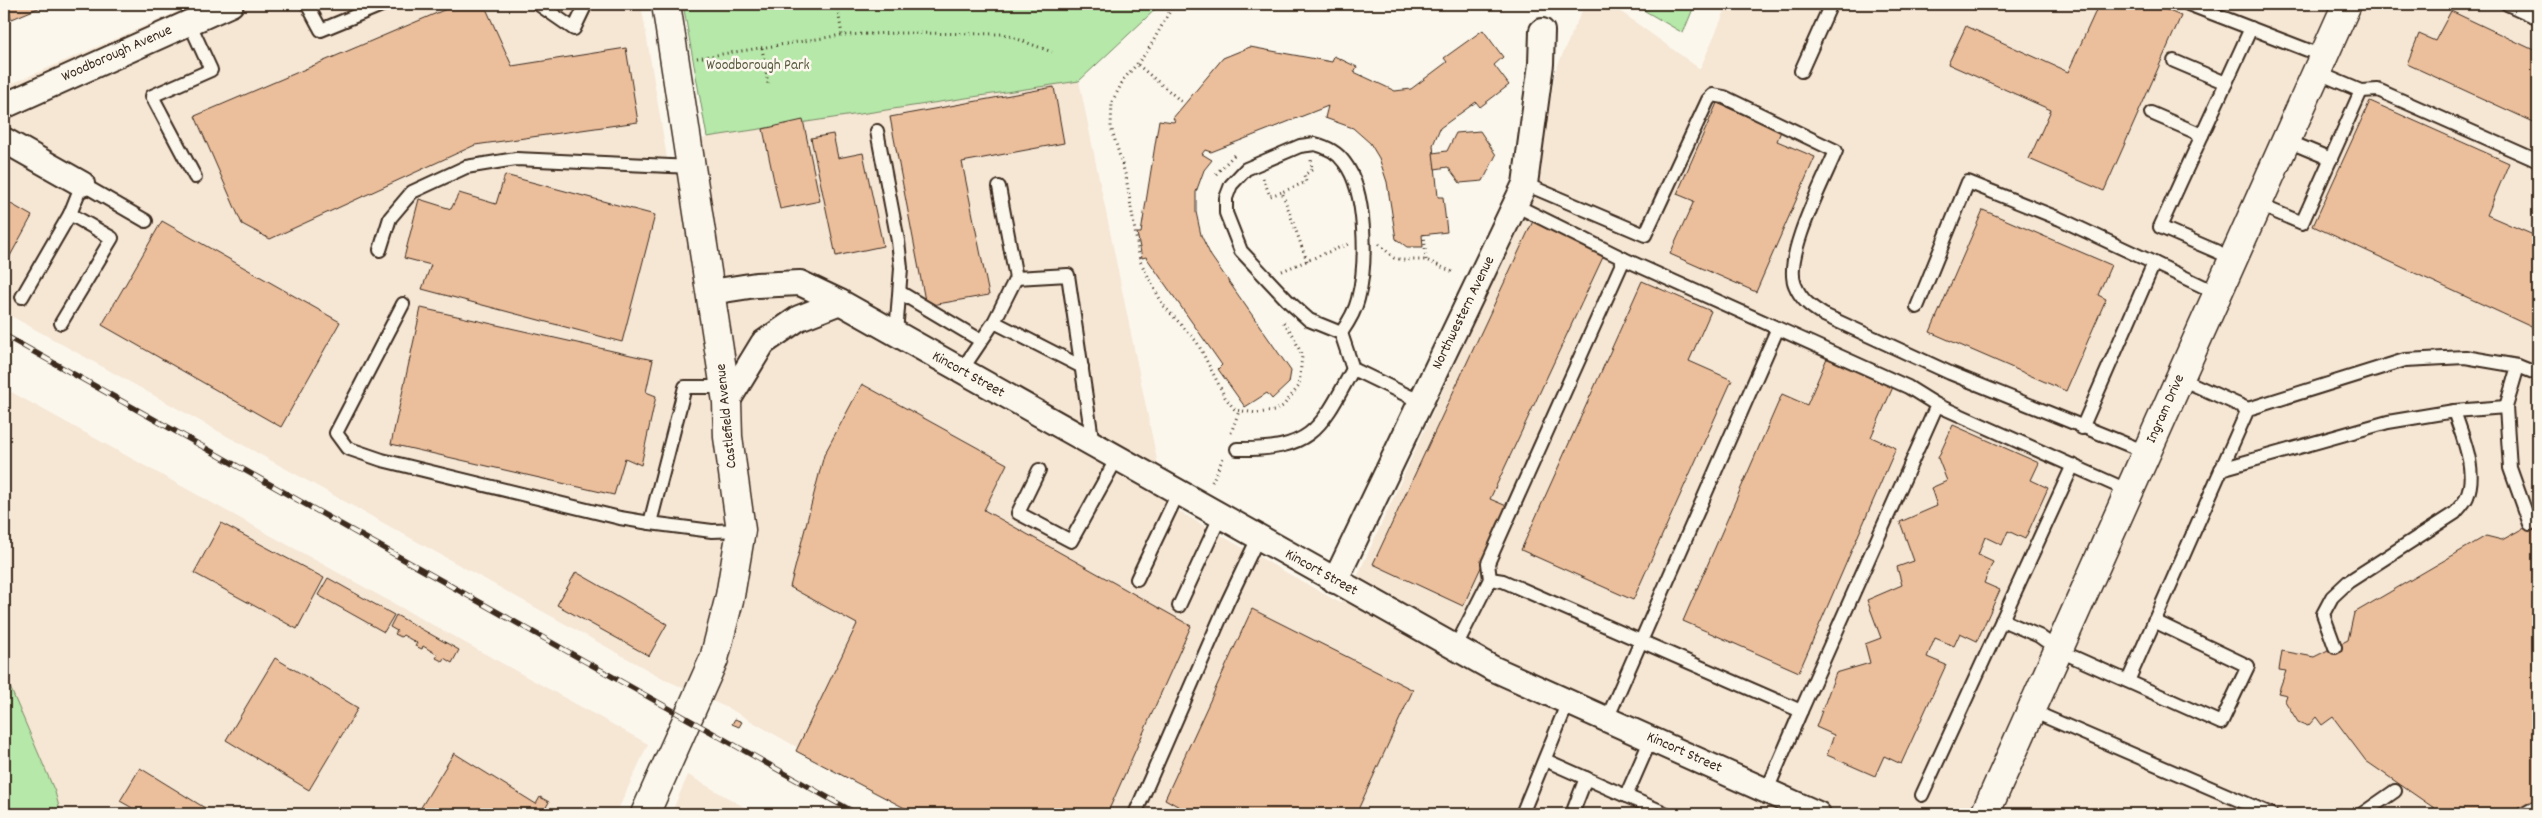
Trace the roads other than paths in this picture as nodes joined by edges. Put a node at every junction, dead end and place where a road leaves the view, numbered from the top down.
1 (231, 4) edge
2 (307, 4) edge
3 (384, 4) edge
4 (538, 4) edge
5 (586, 4) edge
6 (666, 4) edge
7 (1831, 4) edge
8 (2188, 4) edge
9 (2346, 4) edge
10 (2508, 4) edge
11 (2538, 18) edge
12 (189, 22) junction
13 (2251, 28) junction
14 (1542, 31) dead end
15 (2174, 61) dead end
16 (2319, 64) junction
17 (1801, 71) dead end
18 (2226, 83) junction
19 (2361, 91) junction
20 (4, 106) edge
21 (2151, 113) dead end
22 (876, 131) dead end
23 (2202, 135) junction
24 (4, 140) edge
25 (2285, 140) junction
26 (2331, 159) junction
27 (2538, 161) edge
28 (692, 167) junction
29 (195, 177) dead end
30 (82, 184) junction
31 (999, 187) dead end
32 (1520, 195) junction
33 (2256, 204) junction
34 (70, 214) junction
35 (146, 221) dead end
36 (380, 250) dead end
37 (2232, 258) junction
38 (1624, 259) junction
39 (2154, 263) junction
40 (1016, 278) junction
41 (711, 292) junction
42 (901, 293) junction
43 (2217, 293) junction
44 (22, 297) dead end
45 (840, 302) junction
46 (403, 304) dead end
47 (1917, 307) dead end
48 (994, 322) junction
49 (61, 323) dead end
50 (1777, 330) junction
51 (1341, 333) junction
52 (896, 334) junction
53 (980, 340) junction
54 (2518, 366) junction
55 (1082, 367) junction
56 (1354, 369) junction
57 (961, 371) junction
58 (2538, 374) edge
59 (2179, 378) junction
60 (726, 394) junction
61 (1421, 402) junction
62 (1937, 405) junction
63 (2506, 407) junction
64 (2248, 409) junction
65 (2454, 411) junction
66 (2082, 428) junction
67 (1093, 445) junction
68 (1237, 449) dead end
69 (2146, 452) junction
70 (1117, 458) junction
71 (2073, 465) junction
72 (2221, 469) junction
73 (1039, 470) dead end
74 (2129, 491) junction
75 (1178, 493) junction
76 (1220, 517) junction
77 (650, 523) junction
78 (2530, 524) dead end
79 (741, 530) junction
80 (1258, 538) junction
81 (1490, 578) junction
82 (1137, 579) dead end
83 (1335, 581) junction
84 (1180, 606) dead end
85 (2002, 620) junction
86 (2154, 621) junction
87 (1641, 640) junction
88 (2335, 647) dead end
89 (1455, 648) junction
90 (2060, 651) junction
91 (2128, 681) junction
92 (1568, 702) junction
93 (1802, 711) junction
94 (2032, 711) junction
95 (1606, 719) junction
96 (1651, 739) junction
97 (1544, 760) junction
98 (1586, 778) junction
99 (1767, 790) junction
100 (2395, 791) dead end
101 (1922, 794) dead end
102 (1626, 796) junction
103 (2538, 806) edge
104 (1662, 812) dead end
105 (645, 814) edge
106 (1136, 814) edge
107 (1522, 814) edge
108 (1572, 814) edge
109 (1818, 814) edge
110 (1985, 814) edge
111 (2271, 814) edge
112 (2362, 814) edge
113 (2524, 814) edge

1 - 12 street, Woodborough Avenue
2 - 3 lane
4 - 5 lane
6 - 28 street, Castlefield Avenue
7 - 17 lane
8 - 13 lane
9 - 16 street, Ingram Drive
10 - 11 lane
12 - 20 street, Woodborough Avenue
12 - 29 lane
13 - 16 lane
13 - 18 lane
14 - 32 street, Northwestern Avenue
15 - 18 lane
16 - 19 lane
16 - 25 street, Ingram Drive
18 - 23 lane
19 - 26 lane
19 - 27 lane
21 - 23 lane
22 - 42 lane
23 - 37 lane
24 - 30 street
25 - 26 lane
25 - 33 street, Ingram Drive
26 - 33 lane
28 - 36 lane
28 - 41 street, Castlefield Avenue
30 - 34 lane
30 - 35 lane
31 - 40 lane
32 - 38 lane
32 - 61 street, Northwestern Avenue
32 - 66 lane
33 - 37 street, Ingram Drive
34 - 44 lane
34 - 49 lane
37 - 43 street, Ingram Drive
38 - 50 lane
38 - 81 lane
39 - 43 lane
39 - 47 lane
39 - 66 lane
40 - 48 lane
40 - 55 lane
41 - 45 street, Kincort Street
41 - 60 street, Castlefield Avenue
42 - 52 lane
42 - 53 lane
43 - 59 street, Ingram Drive
45 - 52 street, Kincort Street
45 - 60 street
46 - 77 lane
48 - 53 lane
48 - 55 lane
50 - 62 lane
50 - 87 lane
51 - 51 lane
51 - 56 lane
52 - 57 street, Kincort Street
53 - 57 lane
54 - 58 lane
54 - 63 lane
54 - 64 lane
55 - 67 lane
56 - 61 lane
56 - 68 lane
57 - 67 street, Kincort Street
59 - 64 lane
59 - 69 street, Ingram Drive
60 - 77 lane
60 - 79 street, Castlefield Avenue
61 - 83 street, Northwestern Avenue
62 - 71 lane
62 - 93 lane
63 - 65 lane
63 - 78 lane
64 - 72 lane
65 - 72 lane
65 - 88 lane
66 - 69 lane
67 - 70 street, Kincort Street
69 - 74 street, Ingram Drive
70 - 73 lane
70 - 75 street, Kincort Street
71 - 74 lane
71 - 85 lane
72 - 86 lane
74 - 90 street, Ingram Drive
75 - 76 street, Kincort Street
75 - 82 lane
76 - 80 street, Kincort Street
76 - 84 lane
77 - 79 lane
79 - 105 street, Castlefield Avenue
80 - 83 street, Kincort Street
80 - 106 lane
81 - 87 lane
81 - 89 lane
83 - 89 street, Kincort Street
85 - 90 lane
85 - 101 lane
86 - 91 lane
86 - 91 lane
87 - 93 lane
87 - 95 lane
89 - 92 street, Kincort Street
90 - 91 lane
90 - 94 street, Ingram Drive
92 - 95 street, Kincort Street
92 - 97 lane
93 - 99 lane
94 - 110 street, Ingram Drive
94 - 111 lane
95 - 96 street, Kincort Street
96 - 99 street, Kincort Street
96 - 102 lane
97 - 98 lane
97 - 107 lane
98 - 102 lane
98 - 108 lane
99 - 109 street, Kincort Street
100 - 112 lane
102 - 104 lane
103 - 113 lane

